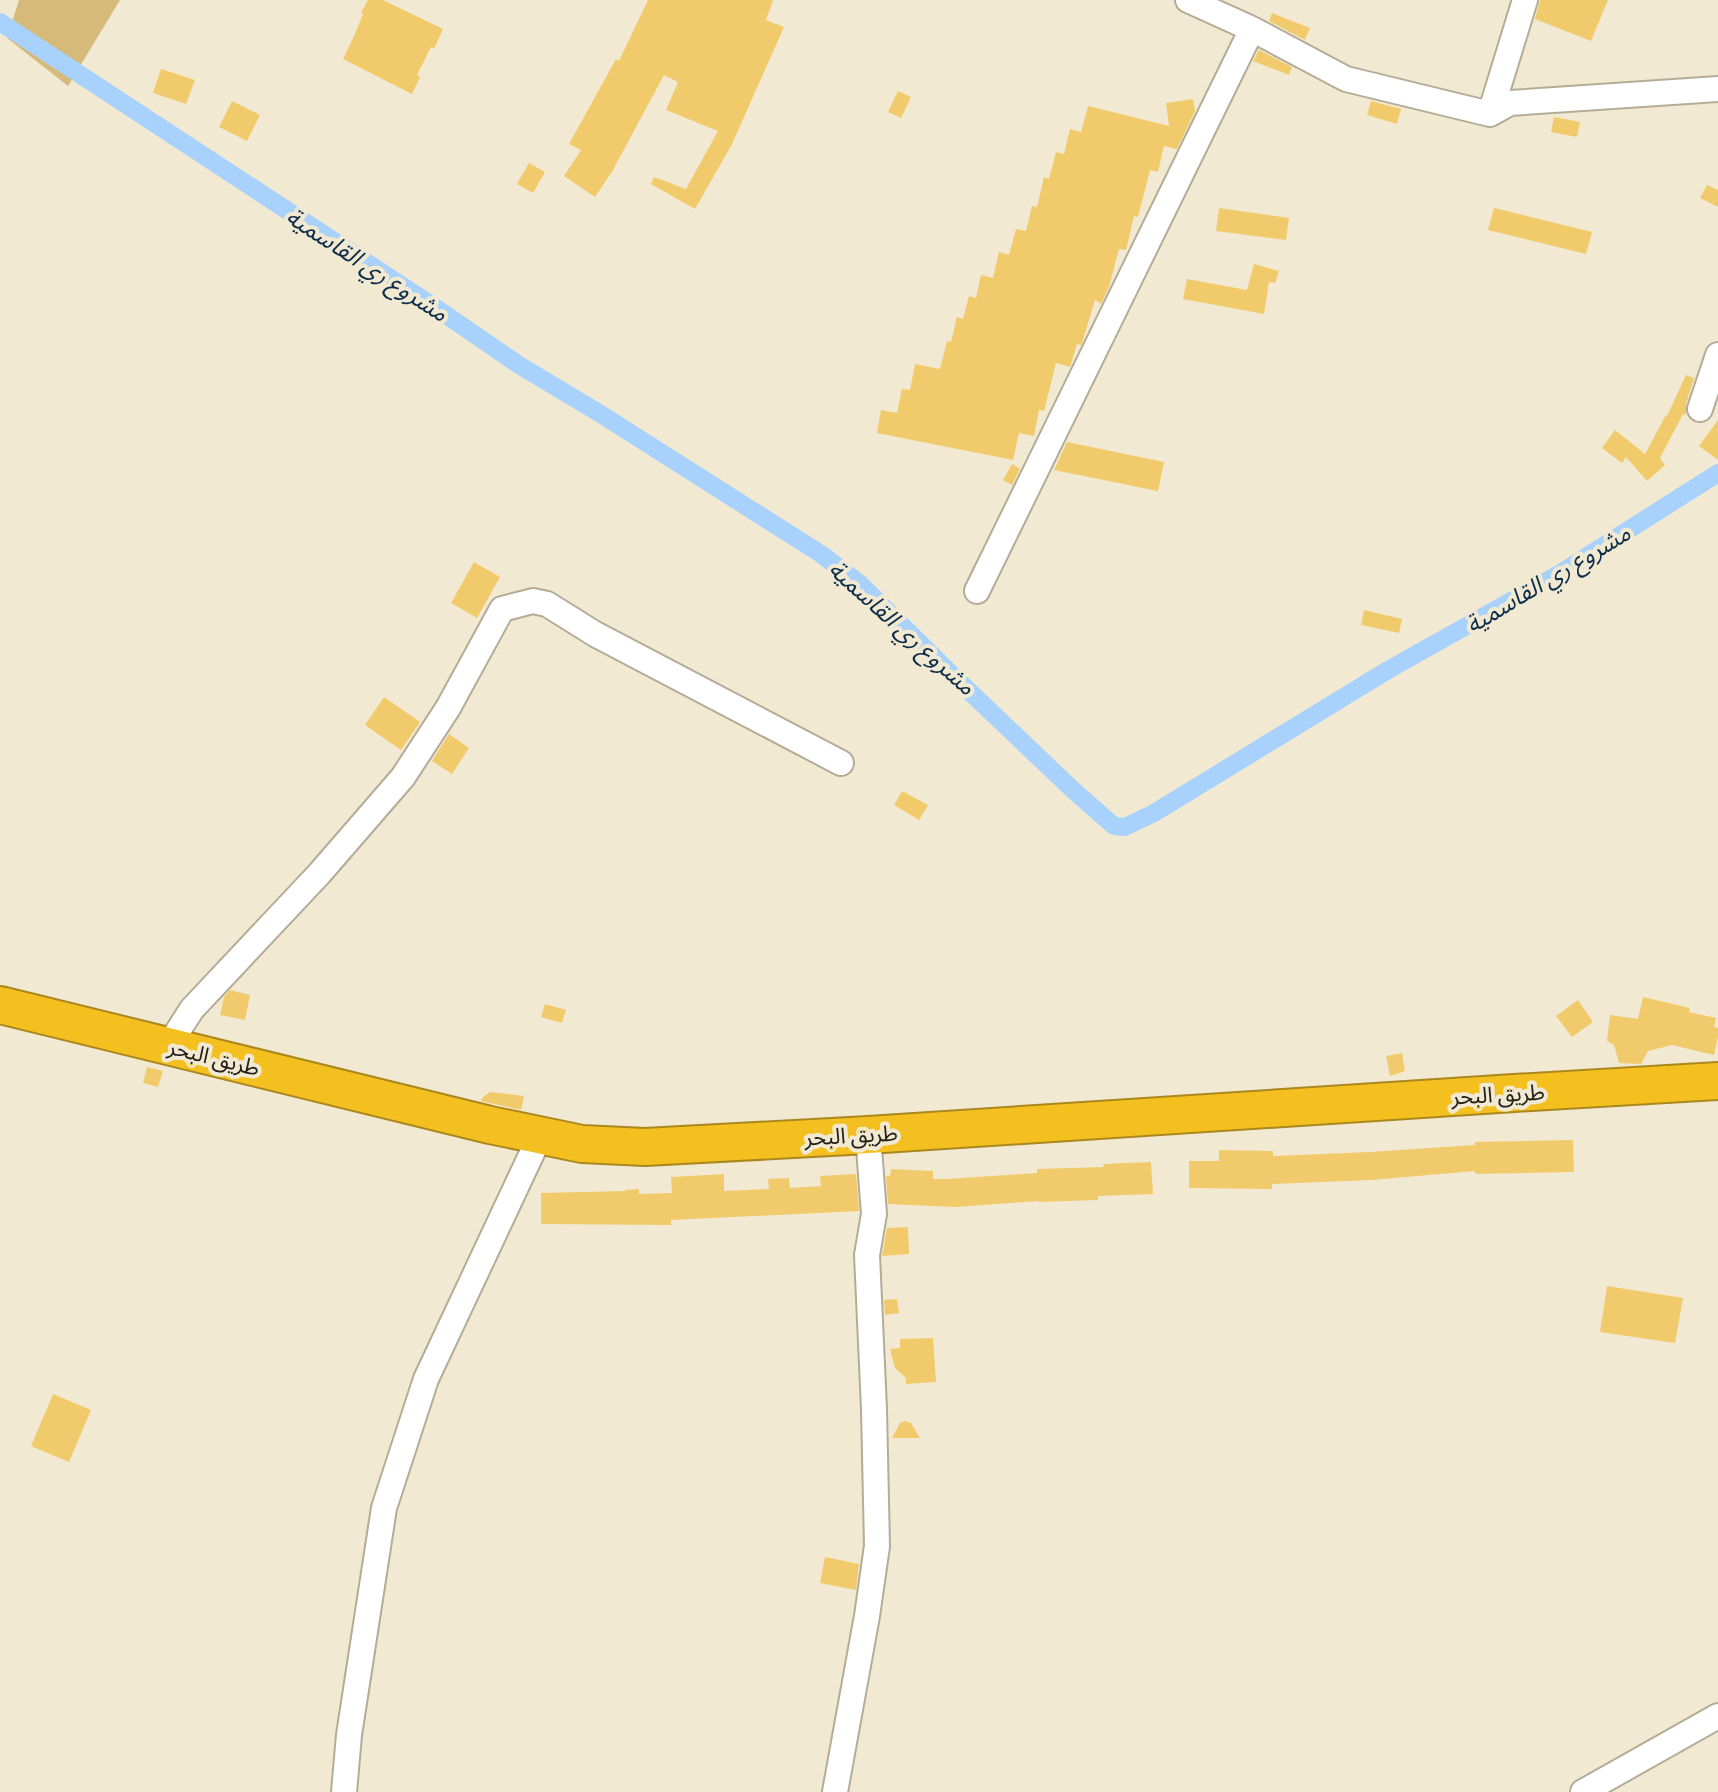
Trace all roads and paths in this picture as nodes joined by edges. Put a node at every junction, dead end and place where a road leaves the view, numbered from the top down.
1 (1188, 0) edge
2 (1525, 0) edge
3 (1252, 29) junction
4 (1718, 89) edge
5 (1490, 114) junction
6 (1718, 355) edge
7 (1700, 409) dead end
8 (977, 591) dead end
9 (841, 763) dead end
10 (0, 1005) edge
11 (169, 1045) junction
12 (1718, 1081) edge
13 (868, 1135) junction
14 (540, 1136) junction
15 (1718, 1716) edge
16 (344, 1792) edge
17 (835, 1792) edge
18 (1583, 1792) edge

1 - 3 street
2 - 5 street
3 - 5 street
3 - 8 street
4 - 5 street
6 - 7 street
9 - 11 street
10 - 11 highway, طريق البحر
11 - 14 highway, طريق البحر
12 - 13 highway, طريق البحر
13 - 14 highway, طريق البحر
13 - 17 street
14 - 16 street
15 - 18 street

